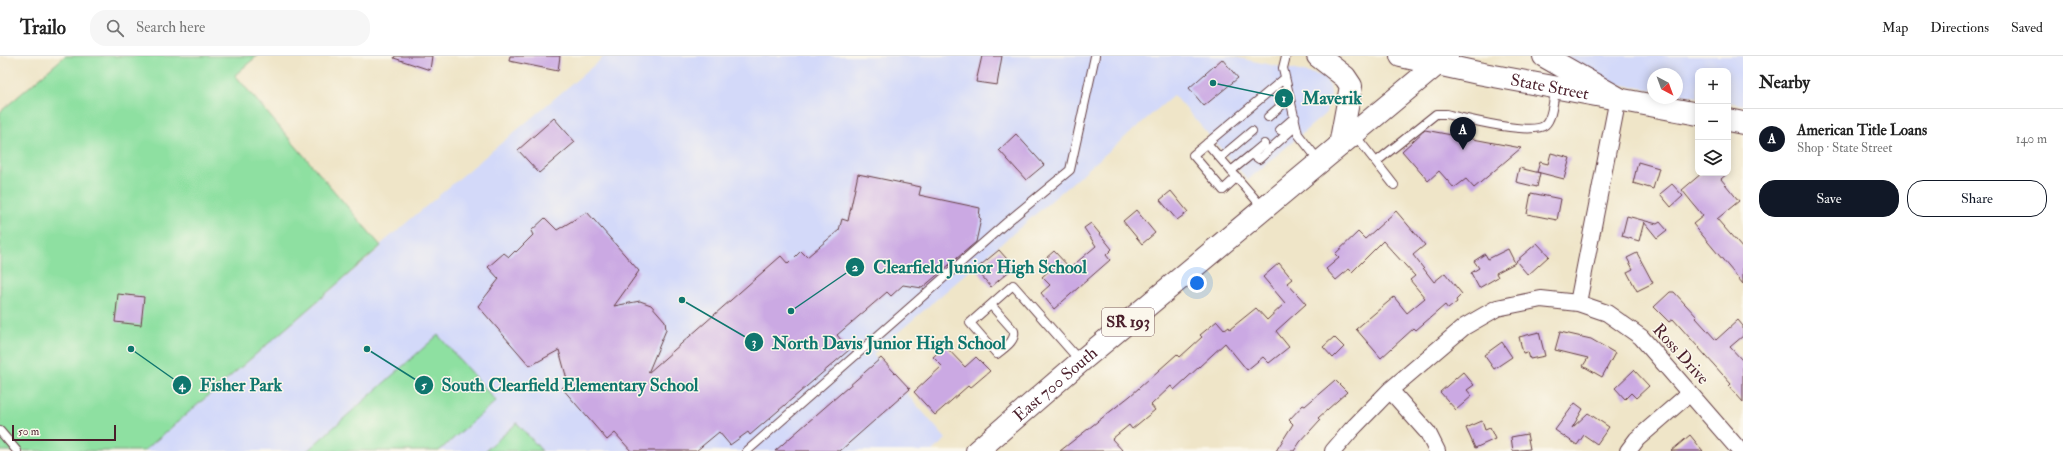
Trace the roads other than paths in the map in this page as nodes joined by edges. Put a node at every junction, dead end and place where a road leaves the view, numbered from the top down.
1 (1095, 56) edge
2 (1286, 56) edge
3 (1318, 56) edge
4 (1402, 56) edge
5 (1544, 56) edge
6 (1442, 60) edge
7 (1285, 78) junction
8 (1556, 87) junction
9 (1290, 98) junction
10 (1618, 98) junction
11 (1695, 113) edge
12 (1268, 117) dead end
13 (1295, 117) junction
14 (1731, 121) edge
15 (1743, 123) edge
16 (1296, 126) junction
17 (1280, 130) dead end
18 (1252, 131) dead end
19 (1347, 139) junction
20 (1207, 143) junction
21 (1264, 144) dead end
22 (1252, 154) junction
23 (1220, 158) junction
24 (1320, 162) junction
25 (1376, 162) junction
26 (1234, 174) junction
27 (1394, 185) dead end
28 (1264, 208) junction
29 (1578, 303) junction
30 (990, 305) junction
31 (1080, 362) junction
32 (1390, 390) junction
33 (1690, 393) junction
34 (0, 431) edge
35 (17, 451) edge
36 (747, 451) edge
37 (976, 451) edge
38 (1333, 451) edge
39 (1437, 451) edge
40 (1628, 451) edge
41 (1740, 451) edge

1 - 36 lane
2 - 7 lane
3 - 19 main road
4 - 6 main road, State Street
5 - 10 main road
6 - 8 main road, State Street
6 - 19 main road, SR 193
7 - 9 lane
7 - 20 lane
8 - 10 main road, State Street
8 - 25 lane
9 - 12 lane
9 - 13 lane
10 - 11 main road, State Street
10 - 29 street
13 - 16 lane
13 - 17 lane
14 - 15 main road
16 - 22 lane
16 - 24 lane
18 - 23 lane
19 - 24 main road, SR 193
19 - 25 lane
20 - 23 lane
20 - 26 lane
21 - 22 lane
22 - 26 lane
23 - 26 lane
24 - 28 main road, East 700 South / SR 193
25 - 27 lane
26 - 28 lane
28 - 31 main road, East 700 South / SR 193
29 - 32 street, Ross Drive
29 - 33 street, Ross Drive
30 - 30 lane
30 - 31 lane
31 - 37 main road, East 700 South / SR 193
32 - 38 street, Ross Drive
32 - 39 street
33 - 40 street
33 - 41 street, Ross Drive
34 - 35 lane

